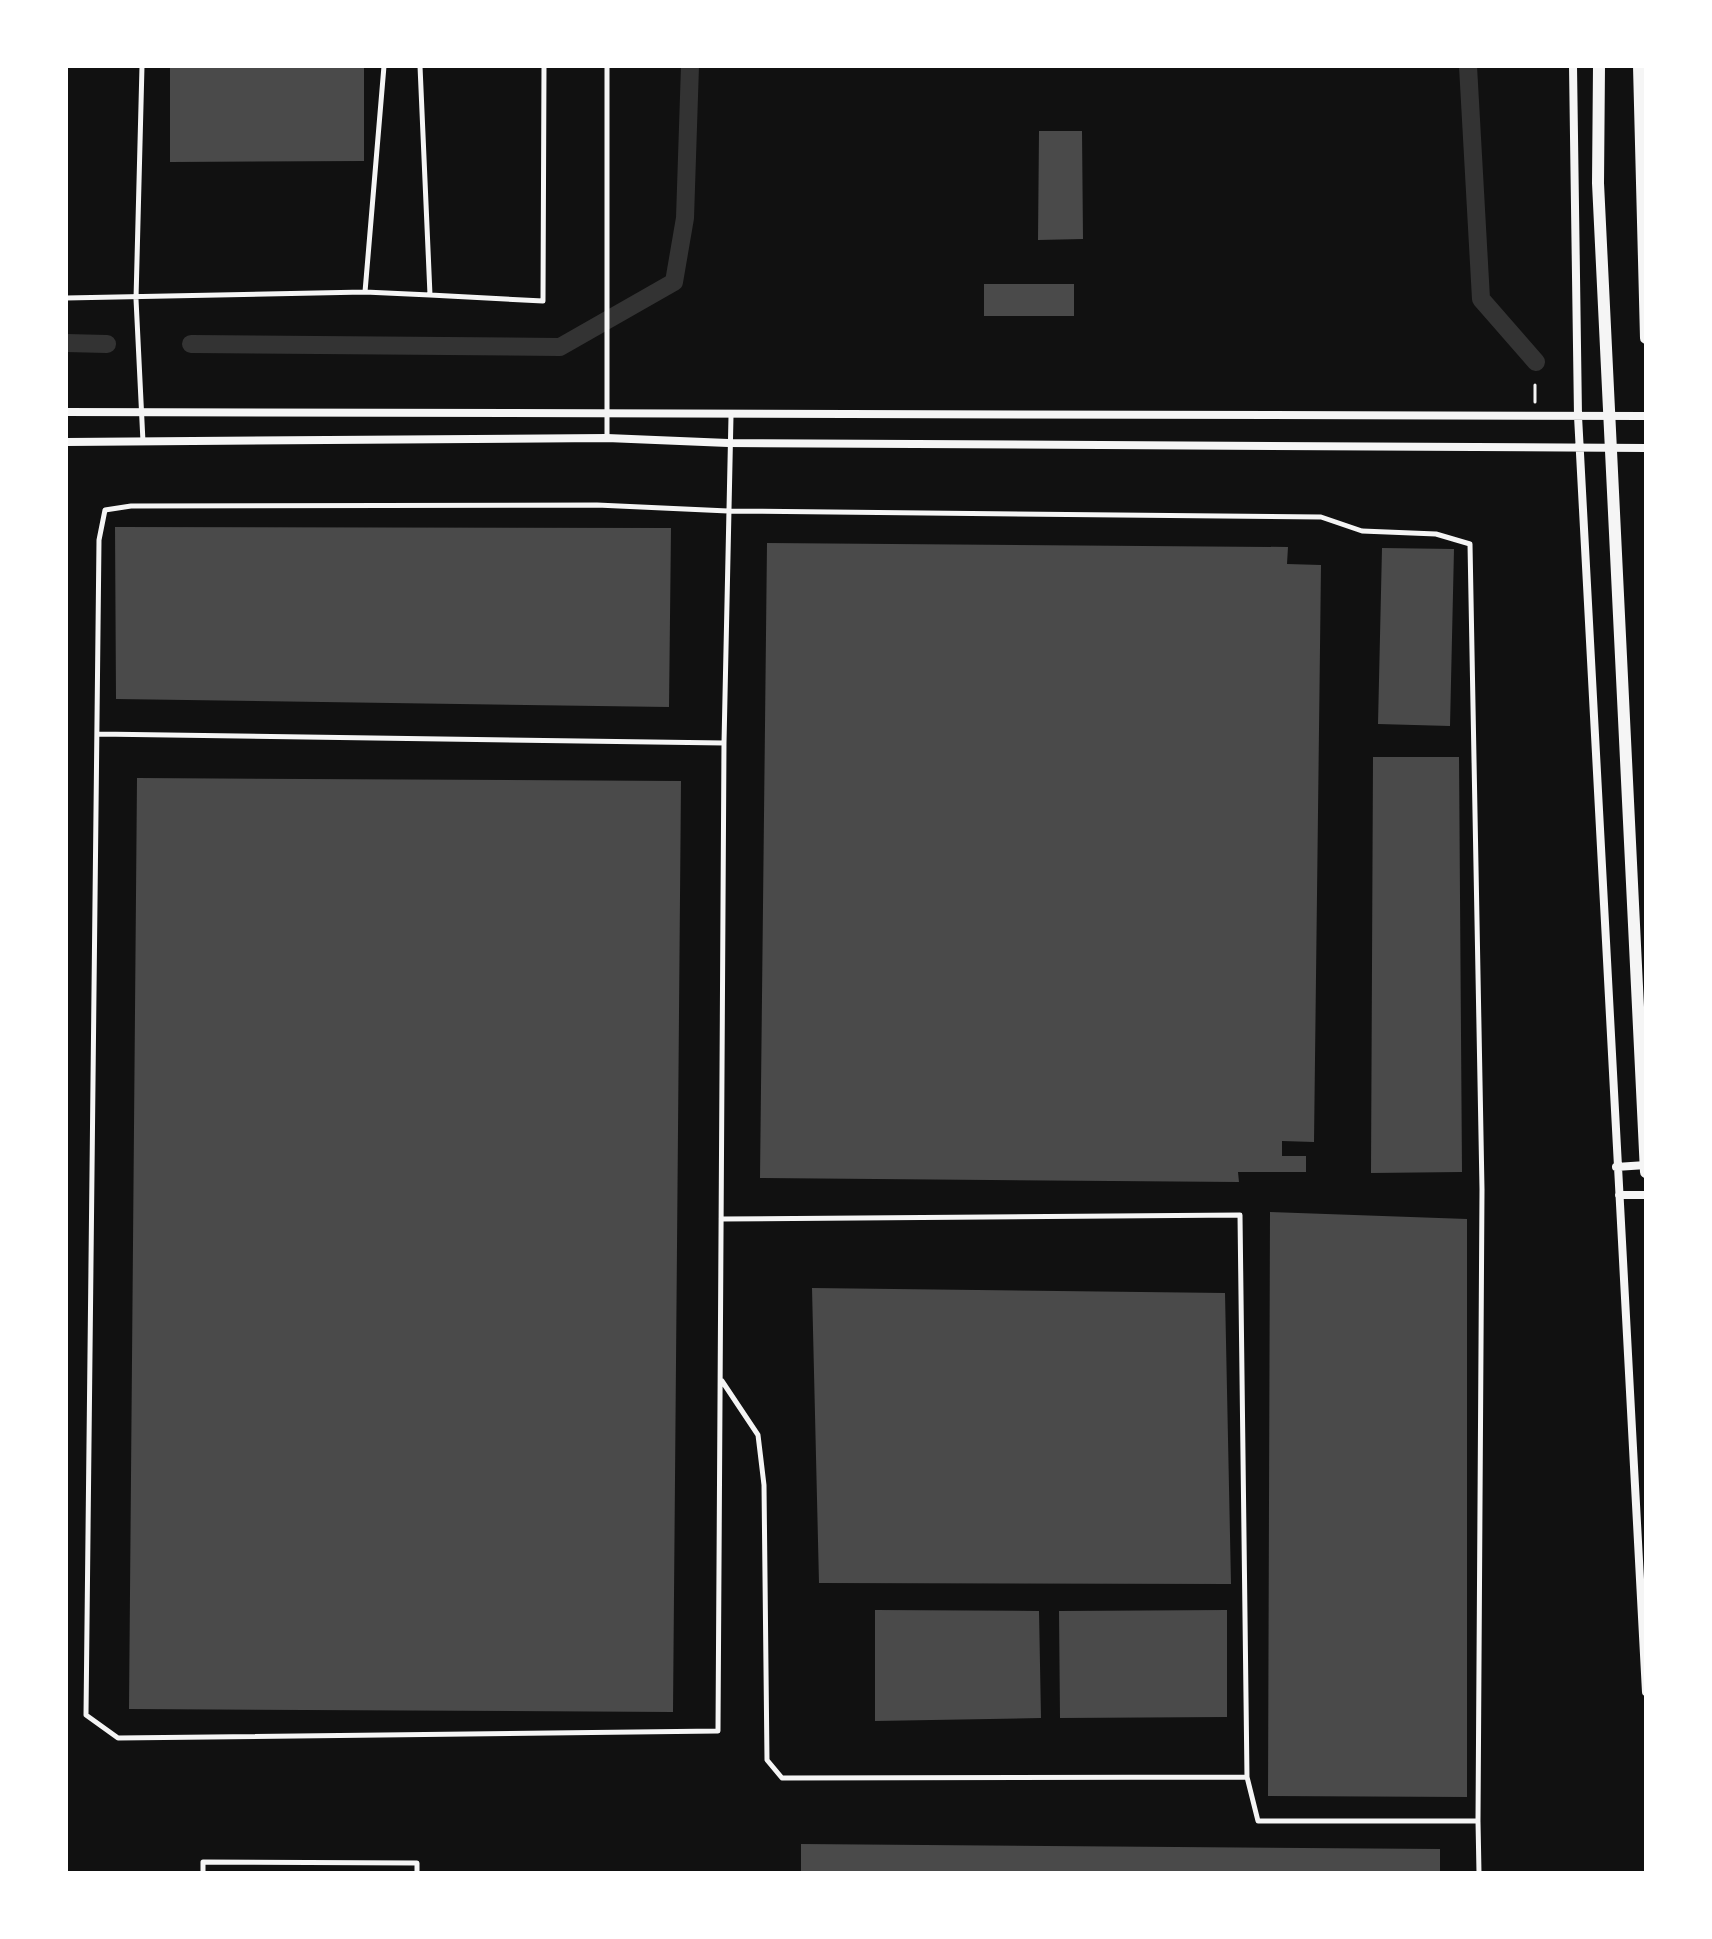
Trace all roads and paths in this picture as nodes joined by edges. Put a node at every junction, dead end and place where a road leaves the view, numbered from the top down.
1 (142, 66) edge
2 (384, 66) edge
3 (420, 66) edge
4 (544, 66) edge
5 (607, 66) edge
6 (1573, 66) edge
7 (1599, 66) edge
8 (1639, 66) edge
9 (365, 292) junction
10 (430, 295) junction
11 (66, 298) edge
12 (136, 299) junction
13 (1646, 338) edge
14 (607, 411) junction
15 (66, 412) edge
16 (140, 413) junction
17 (731, 416) junction
18 (1578, 416) junction
19 (1611, 416) junction
20 (1646, 416) edge
21 (607, 438) junction
22 (66, 442) edge
23 (143, 443) junction
24 (728, 443) junction
25 (1646, 448) edge
26 (1580, 449) junction
27 (1611, 449) junction
28 (728, 511) junction
29 (98, 734) junction
30 (724, 743) junction
31 (1646, 1165) edge
32 (1616, 1167) junction
33 (1646, 1172) edge
34 (1619, 1195) junction
35 (1646, 1195) edge
36 (721, 1219) junction
37 (720, 1379) junction
38 (1646, 1692) edge
39 (1247, 1777) junction
40 (1478, 1821) junction
41 (264, 1862) junction
42 (311, 1862) junction
43 (364, 1863) junction
44 (203, 1873) edge
45 (263, 1873) edge
46 (311, 1873) edge
47 (364, 1873) edge
48 (417, 1873) edge
49 (1479, 1873) edge

1 - 12 lane
2 - 9 lane
3 - 10 lane
4 - 10 lane
5 - 14 lane
6 - 18 street
7 - 19 street
8 - 13 street
9 - 10 lane
9 - 12 lane
11 - 12 lane
12 - 16 lane
14 - 16 street
14 - 17 street
14 - 21 lane
15 - 16 street
16 - 23 lane
17 - 18 street
17 - 24 lane
18 - 19 street
18 - 26 street
19 - 20 street
19 - 27 street
21 - 23 street
21 - 24 street
22 - 23 street
24 - 26 street
24 - 28 lane
25 - 27 street
26 - 27 street
26 - 32 street
27 - 31 street
28 - 29 lane
28 - 30 lane
28 - 40 lane
29 - 30 lane
29 - 37 lane
30 - 36 lane
31 - 32 street
31 - 33 street
32 - 34 street
34 - 35 street
34 - 38 street
36 - 37 lane
36 - 39 lane
37 - 39 lane
39 - 40 lane
40 - 49 lane
41 - 42 lane
41 - 44 lane
41 - 45 lane
42 - 43 lane
42 - 46 lane
43 - 47 lane
43 - 48 lane

